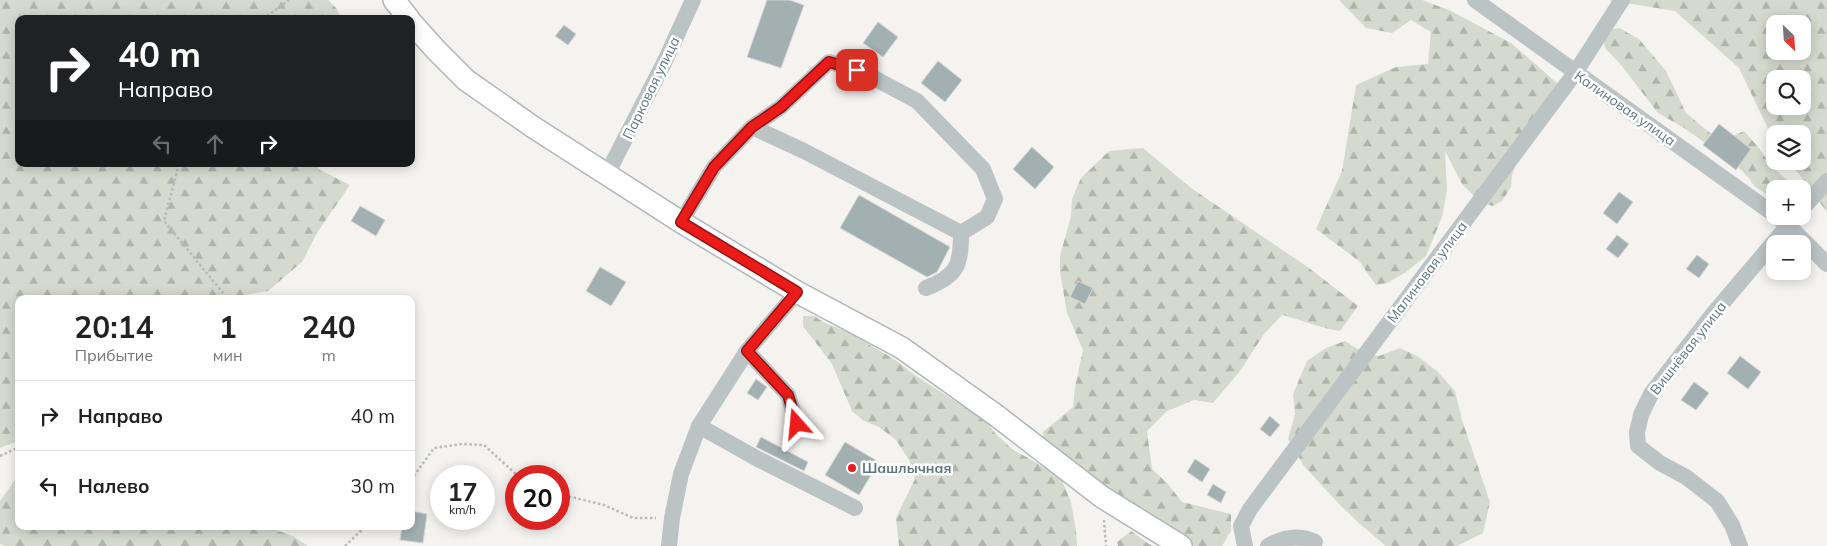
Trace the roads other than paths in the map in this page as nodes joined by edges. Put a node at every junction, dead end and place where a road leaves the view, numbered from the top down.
1 (394, 0) edge
2 (693, 0) edge
3 (1475, 0) edge
4 (1622, 0) edge
5 (406, 15) edge
6 (415, 26) edge
7 (1575, 73) junction
8 (752, 127) junction
9 (607, 174) junction
10 (1827, 181) edge
11 (1811, 199) edge
12 (1766, 206) edge
13 (681, 222) junction
14 (1779, 225) edge
15 (1791, 225) edge
16 (961, 233) junction
17 (1827, 264) edge
18 (926, 288) dead end
19 (797, 292) junction
20 (747, 351) junction
21 (797, 424) dead end
22 (699, 426) junction
23 (855, 508) dead end
24 (1315, 542) dead end
25 (670, 546) edge
26 (1181, 546) edge
27 (1246, 546) edge
28 (1268, 546) edge
29 (1740, 546) edge

1 - 5 main road
2 - 9 street, Парковая улица
3 - 7 street, Калиновая улица
4 - 7 street, Малиновая улица
6 - 9 main road
7 - 12 street, Калиновая улица
7 - 27 street, Малиновая улица
8 - 13 street
8 - 16 street
8 - 16 street
9 - 13 main road
10 - 11 street
13 - 19 main road
14 - 29 street, Вишнёвая улица
15 - 17 street, Калиновая улица
16 - 18 street
19 - 20 street
19 - 26 main road
20 - 21 street
20 - 22 street
22 - 23 street
22 - 25 street
24 - 28 street

